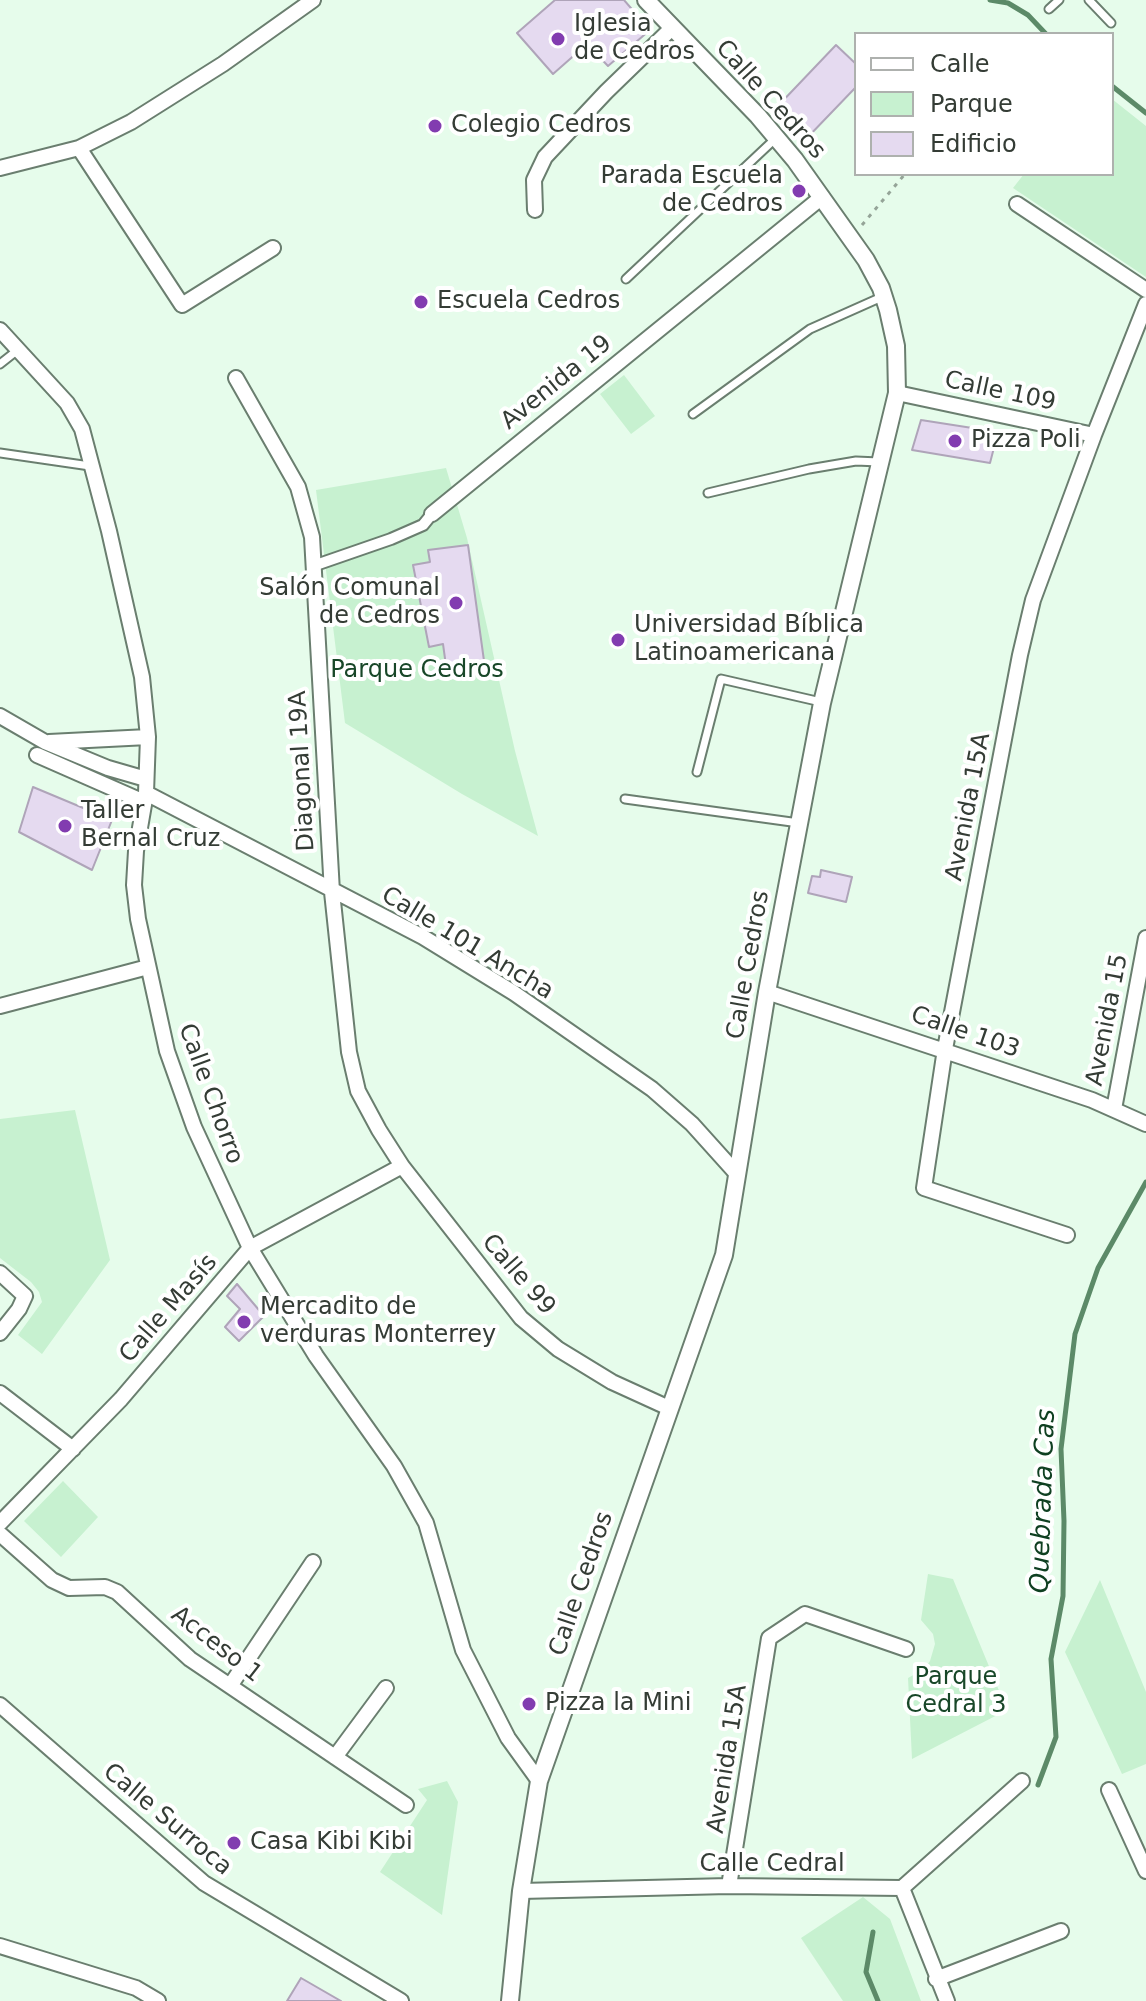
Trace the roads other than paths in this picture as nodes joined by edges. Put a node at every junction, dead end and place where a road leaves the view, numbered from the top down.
1 (646, 0) edge
2 (1059, 0) edge
3 (1089, 0) edge
4 (303, 3) edge
5 (1049, 9) dead end
6 (1111, 23) dead end
7 (672, 28) junction
8 (776, 138) junction
9 (79, 148) junction
10 (0, 168) edge
11 (822, 197) junction
12 (1017, 204) dead end
13 (535, 210) dead end
14 (273, 248) dead end
15 (626, 279) dead end
16 (1146, 290) edge
17 (884, 296) junction
18 (1146, 304) edge
19 (0, 330) edge
20 (19, 349) junction
21 (0, 364) edge
22 (236, 378) dead end
23 (897, 393) junction
24 (693, 414) dead end
25 (1094, 435) junction
26 (0, 453) edge
27 (879, 462) junction
28 (93, 466) junction
29 (708, 493) dead end
30 (432, 514) joint
31 (313, 566) junction
32 (822, 703) junction
33 (0, 716) edge
34 (148, 737) junction
35 (41, 748) junction
36 (697, 772) dead end
37 (145, 791) junction
38 (625, 799) dead end
39 (799, 823) junction
40 (332, 892) junction
41 (1146, 938) edge
42 (148, 967) junction
43 (767, 992) junction
44 (0, 1006) edge
45 (945, 1049) junction
46 (1114, 1109) junction
47 (1146, 1124) edge
48 (402, 1166) junction
49 (737, 1174) junction
50 (1067, 1235) dead end
51 (250, 1248) junction
52 (0, 1273) edge
53 (0, 1333) edge
54 (0, 1393) edge
55 (669, 1408) junction
56 (73, 1449) junction
57 (0, 1523) edge
58 (0, 1534) edge
59 (313, 1562) dead end
60 (906, 1649) dead end
61 (230, 1686) junction
62 (386, 1688) dead end
63 (0, 1705) edge
64 (335, 1757) junction
65 (539, 1781) junction
66 (1022, 1781) dead end
67 (1109, 1790) dead end
68 (406, 1805) dead end
69 (1146, 1871) edge
70 (729, 1886) junction
71 (902, 1888) junction
72 (521, 1891) junction
73 (1061, 1931) dead end
74 (0, 1946) edge
75 (936, 1979) junction
76 (158, 2001) edge
77 (401, 2001) edge
78 (510, 2001) edge
79 (947, 2001) edge

1 - 7 street, Calle Cedros
2 - 5 lane
3 - 6 lane
4 - 9 street
7 - 8 street, Calle Cedros
7 - 13 street
8 - 11 street, Calle Cedros
8 - 15 lane
9 - 10 street
9 - 14 street
11 - 17 street, Calle Cedros
11 - 30 street, Avenida 19
12 - 16 street
17 - 23 street, Calle Cedros
17 - 24 lane
18 - 25 street, Avenida 15A
19 - 20 street, Calle Chorro
20 - 21 lane
20 - 28 street, Calle Chorro
22 - 31 street, Diagonal 19A
23 - 25 street, Calle 109
23 - 27 street, Calle Cedros
25 - 45 street, Avenida 15A
26 - 28 lane
27 - 29 lane
27 - 32 street, Calle Cedros
28 - 34 street, Calle Chorro
30 - 31 street
31 - 40 street, Diagonal 19A
32 - 36 lane
32 - 39 street, Calle Cedros
33 - 35 street
34 - 35 street
34 - 37 street, Calle Chorro
35 - 37 street
35 - 37 street
37 - 40 street, Calle 101 Ancha
37 - 42 street, Calle Chorro
38 - 39 lane
39 - 43 street, Calle Cedros
40 - 48 street, Diagonal 19A
40 - 49 street, Calle 101 Ancha
41 - 46 street, Avenida 15
42 - 44 street
42 - 51 street, Calle Chorro
43 - 45 street, Calle 103
43 - 49 street, Calle Cedros
45 - 46 street, Calle 103
45 - 50 street, Avenida 15A
46 - 47 street, Calle 103
48 - 51 street, Calle Masís
48 - 55 street, Calle 99
49 - 55 street, Calle Cedros
51 - 56 street, Calle Masís
51 - 65 street, Calle Chorro
52 - 53 street
54 - 56 street
55 - 65 street, Calle Cedros
56 - 57 street, Calle Masís
58 - 61 street, Acceso 1
59 - 61 street
60 - 70 street, Avenida 15A
61 - 64 street, Acceso 1
62 - 64 street
63 - 77 street, Calle Surroca
64 - 68 street, Acceso 1
65 - 72 street, Calle Cedros
66 - 71 street
67 - 69 street
70 - 71 street, Calle Cedral
70 - 72 street, Calle Cedral
71 - 75 street
72 - 78 street, Calle Cedros
73 - 75 street
74 - 76 street
75 - 79 street

